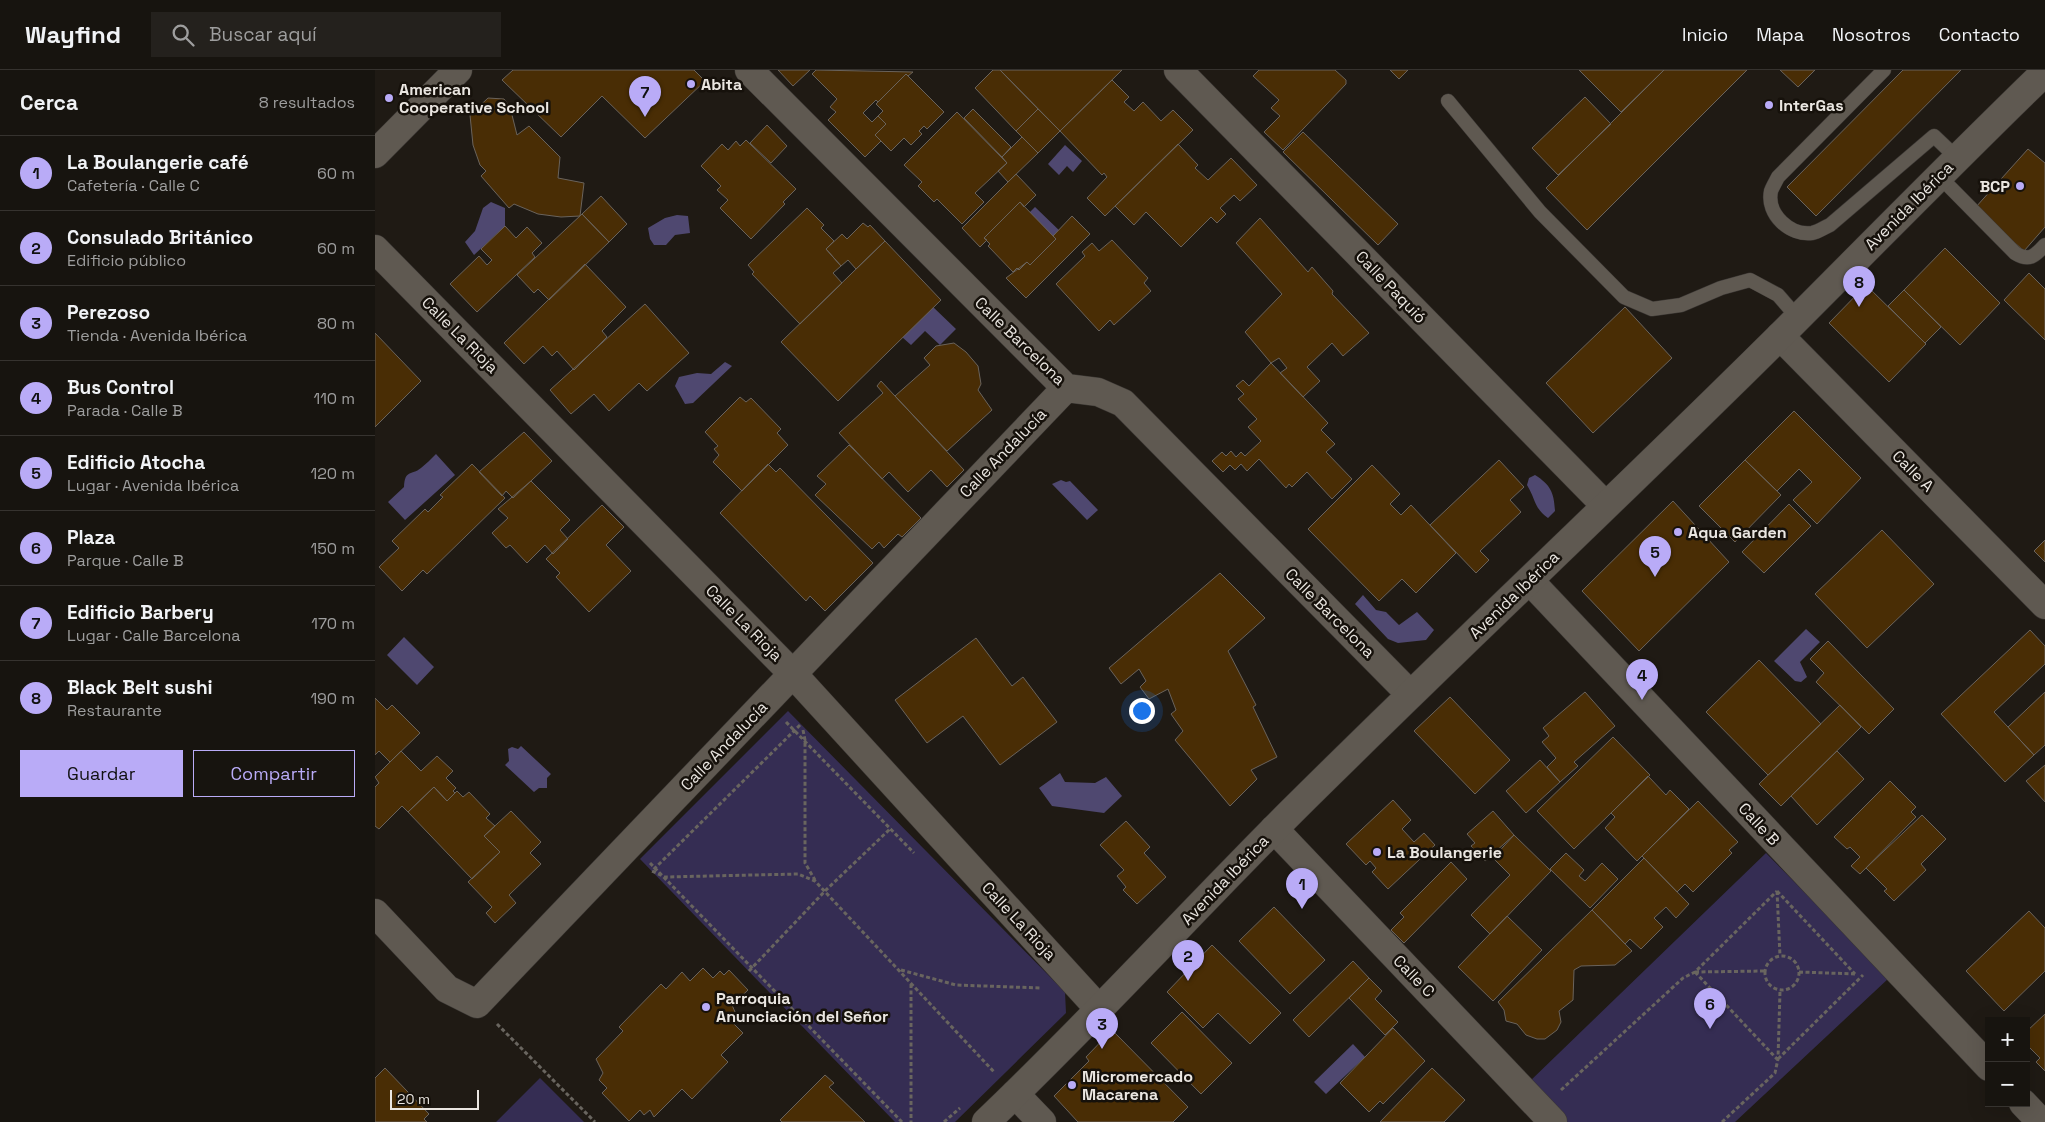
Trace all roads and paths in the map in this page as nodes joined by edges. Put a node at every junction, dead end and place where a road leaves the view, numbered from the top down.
1 (458, 70) edge
2 (749, 70) edge
3 (1178, 70) edge
4 (1884, 70) edge
5 (2045, 72) edge
6 (1448, 101) dead end
7 (375, 154) edge
8 (1948, 167) junction
9 (2045, 245) edge
10 (375, 249) edge
11 (1789, 327) junction
12 (1066, 388) junction
13 (1605, 505) junction
14 (1529, 581) junction
15 (2045, 605) edge
16 (793, 674) junction
17 (1410, 694) junction
18 (766, 702) junction
19 (794, 730) junction
20 (805, 740) junction
21 (914, 807) junction
22 (890, 829) junction
23 (1274, 829) junction
24 (629, 846) junction
25 (917, 856) dead end
26 (657, 868) junction
27 (665, 877) junction
28 (815, 881) junction
29 (825, 891) junction
30 (1777, 891) junction
31 (375, 913) edge
32 (1780, 956) junction
33 (753, 967) junction
34 (899, 970) junction
35 (1898, 970) junction
36 (749, 971) dead end
37 (1765, 971) junction
38 (1695, 972) junction
39 (1799, 972) junction
40 (1855, 974) junction
41 (1864, 974) junction
42 (911, 984) junction
43 (1077, 984) junction
44 (1780, 990) junction
45 (477, 1004) junction
46 (1100, 1010) junction
47 (1778, 1059) junction
48 (1985, 1063) edge
49 (1002, 1067) dead end
50 (995, 1073) junction
51 (989, 1080) dead end
52 (1015, 1094) junction
53 (963, 1104) dead end
54 (2027, 1107) edge
55 (1547, 1116) edge
56 (595, 1122) edge
57 (902, 1122) edge
58 (911, 1122) edge
59 (944, 1122) edge
60 (986, 1122) edge
61 (1042, 1122) edge
62 (1722, 1122) edge
63 (2041, 1122) edge

1 - 7 street
2 - 12 street, Calle Barcelona
3 - 13 street, Calle Paquió
4 - 8 lane
5 - 8 street, Avenida Ibérica
6 - 11 lane
8 - 9 lane
8 - 11 street, Avenida Ibérica
10 - 16 street, Calle La Rioja
11 - 13 street, Avenida Ibérica
11 - 15 street, Calle A
12 - 16 street, Calle Andalucía
12 - 17 street, Calle Barcelona
13 - 14 street, Avenida Ibérica
14 - 17 street, Avenida Ibérica
14 - 35 street, Calle B
16 - 18 street, Calle Andalucía
16 - 21 street, Calle La Rioja
17 - 23 street, Avenida Ibérica
18 - 19 path
18 - 24 street, Calle Andalucía
19 - 20 path
19 - 20 path
19 - 26 path
20 - 22 path
20 - 28 path
21 - 22 path
21 - 43 street, Calle La Rioja
22 - 25 path
22 - 29 path
23 - 46 street, Avenida Ibérica
23 - 55 street, Calle C
24 - 26 path
24 - 45 street, Calle Andalucía
26 - 27 path
27 - 28 path
27 - 33 path
28 - 29 path
29 - 33 path
29 - 34 path
30 - 32 path
30 - 38 path
30 - 40 path
31 - 45 street
32 - 37 path
32 - 39 path
33 - 36 path
33 - 57 path
34 - 42 path
34 - 43 path
35 - 41 path
35 - 48 street, Calle B
37 - 38 path
37 - 44 path
38 - 47 path
38 - 55 path
39 - 40 path
39 - 44 path
40 - 41 path
41 - 47 path
42 - 50 path
42 - 58 path
43 - 46 street, Calle La Rioja
44 - 47 path
45 - 56 path
46 - 52 street, Avenida Ibérica
47 - 62 path
49 - 50 path
50 - 51 path
50 - 52 path
52 - 60 street, Avenida Ibérica
52 - 61 street
53 - 59 path
54 - 63 street

